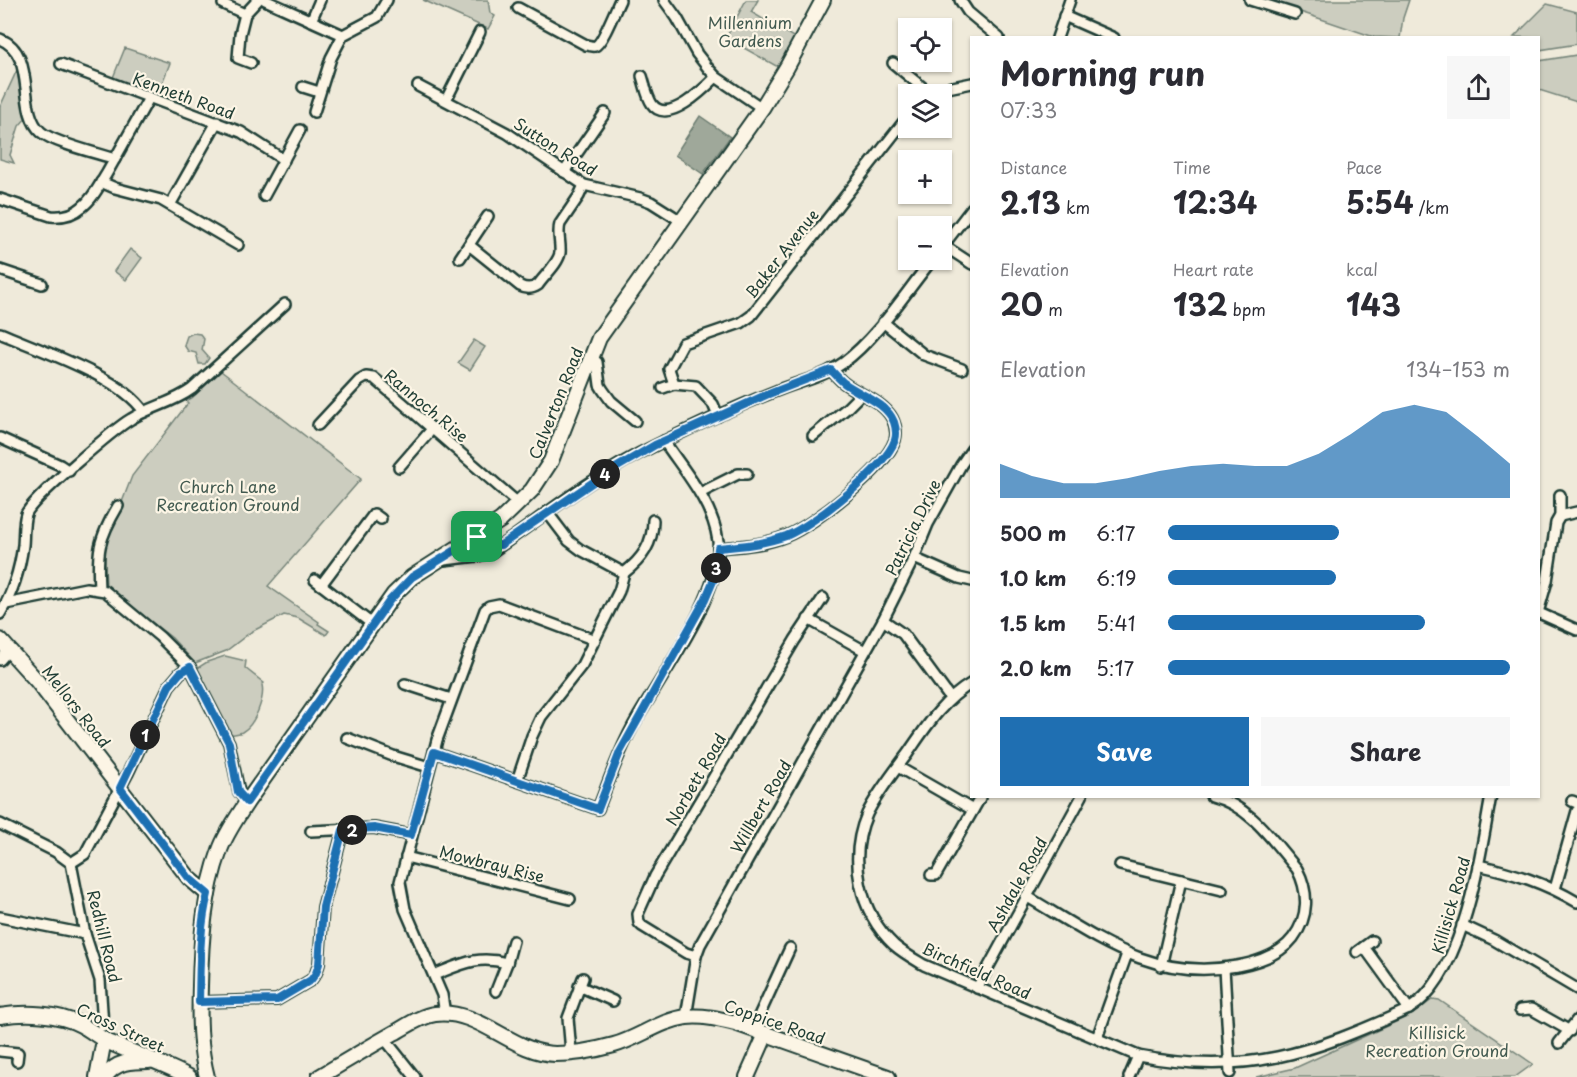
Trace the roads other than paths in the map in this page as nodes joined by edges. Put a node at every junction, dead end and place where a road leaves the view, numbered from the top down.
1 (258, 0) edge
2 (265, 0) edge
3 (320, 0) edge
4 (387, 0) edge
5 (620, 0) edge
6 (664, 0) edge
7 (960, 0) edge
8 (1070, 0) edge
9 (1250, 0) edge
10 (819, 1) edge
11 (223, 4) dead end
12 (521, 12) dead end
13 (245, 14) junction
14 (1295, 14) dead end
15 (1064, 16) junction
16 (311, 21) junction
17 (480, 32) dead end
18 (343, 35) junction
19 (997, 36) edge
20 (1058, 36) edge
21 (1109, 36) edge
22 (0, 39) edge
23 (251, 63) dead end
24 (893, 63) dead end
25 (64, 68) dead end
26 (716, 77) junction
27 (655, 80) dead end
28 (970, 83) edge
29 (916, 84) edge
30 (418, 86) dead end
31 (303, 87) dead end
32 (952, 87) edge
33 (319, 92) junction
34 (149, 98) junction
35 (446, 100) junction
36 (762, 108) junction
37 (314, 112) dead end
38 (605, 113) dead end
39 (216, 122) junction
40 (898, 129) edge
41 (296, 131) dead end
42 (115, 159) junction
43 (284, 160) junction
44 (564, 172) junction
45 (101, 182) junction
46 (584, 185) junction
47 (264, 191) dead end
48 (0, 199) edge
49 (170, 206) junction
50 (970, 211) edge
51 (488, 216) dead end
52 (681, 221) junction
53 (952, 234) edge
54 (238, 245) dead end
55 (469, 245) junction
56 (952, 252) edge
57 (460, 258) dead end
58 (970, 263) edge
59 (0, 270) edge
60 (924, 270) edge
61 (42, 284) dead end
62 (285, 304) dead end
63 (883, 322) junction
64 (0, 333) edge
65 (590, 359) junction
66 (962, 369) dead end
67 (831, 370) junction
68 (674, 384) junction
69 (663, 388) dead end
70 (861, 394) junction
71 (144, 412) junction
72 (718, 416) junction
73 (635, 421) dead end
74 (318, 425) dead end
75 (433, 428) junction
76 (813, 436) dead end
77 (0, 438) edge
78 (664, 441) junction
79 (399, 451) dead end
80 (970, 452) edge
81 (407, 458) junction
82 (399, 467) dead end
83 (69, 471) junction
84 (747, 474) dead end
85 (700, 493) junction
86 (1560, 495) dead end
87 (519, 504) junction
88 (118, 506) dead end
89 (548, 512) junction
90 (1577, 512) edge
91 (1560, 516) junction
92 (381, 519) dead end
93 (652, 520) dead end
94 (472, 540) junction
95 (501, 545) junction
96 (718, 548) junction
97 (478, 556) junction
98 (914, 558) junction
99 (438, 561) junction
100 (624, 573) junction
101 (970, 581) edge
102 (99, 589) junction
103 (823, 598) dead end
104 (6, 604) junction
105 (1540, 607) edge
106 (1540, 612) edge
107 (0, 614) edge
108 (808, 619) junction
109 (883, 620) junction
110 (372, 624) junction
111 (1577, 630) edge
112 (595, 640) junction
113 (3, 650) edge
114 (865, 651) junction
115 (190, 667) junction
116 (405, 684) dead end
117 (970, 684) edge
118 (950, 698) junction
119 (451, 699) junction
120 (347, 738) dead end
121 (434, 752) junction
122 (429, 766) junction
123 (898, 766) junction
124 (516, 781) junction
125 (120, 788) junction
126 (980, 798) edge
127 (1081, 798) edge
128 (1216, 798) edge
129 (1491, 798) edge
130 (247, 802) junction
131 (973, 810) junction
132 (1577, 811) edge
133 (0, 824) edge
134 (343, 830) junction
135 (312, 831) dead end
136 (411, 835) junction
137 (406, 857) junction
138 (71, 863) junction
139 (1120, 865) dead end
140 (1478, 865) junction
141 (931, 875) dead end
142 (1181, 880) junction
143 (1555, 889) junction
144 (1222, 890) dead end
145 (208, 894) junction
146 (1026, 896) junction
147 (570, 899) dead end
148 (1577, 902) edge
149 (0, 917) edge
150 (1462, 925) junction
151 (85, 934) junction
152 (513, 941) dead end
153 (1372, 941) dead end
154 (790, 948) dead end
155 (1127, 954) junction
156 (696, 956) junction
157 (507, 963) junction
158 (1161, 966) junction
159 (1224, 969) junction
160 (434, 975) junction
161 (977, 988) junction
162 (1577, 989) edge
163 (496, 991) dead end
164 (610, 996) dead end
165 (199, 1002) junction
166 (1409, 1009) junction
167 (1520, 1010) dead end
168 (445, 1014) junction
169 (0, 1016) edge
170 (686, 1017) junction
171 (1577, 1020) edge
172 (104, 1026) dead end
173 (1570, 1031) junction
174 (760, 1032) junction
175 (384, 1038) junction
176 (1097, 1038) junction
177 (104, 1040) junction
178 (1559, 1043) dead end
179 (0, 1051) edge
180 (201, 1052) junction
181 (571, 1052) junction
182 (1138, 1056) junction
183 (18, 1061) dead end
184 (157, 1061) junction
185 (1230, 1073) junction
186 (188, 1076) edge
187 (97, 1077) edge
188 (105, 1077) edge
189 (207, 1077) edge
190 (319, 1077) edge
191 (415, 1077) edge
192 (747, 1077) edge
193 (888, 1077) edge
194 (1130, 1077) edge

1 - 13 street
2 - 16 street
3 - 16 street
4 - 18 street
5 - 12 street
6 - 26 street
7 - 19 street
8 - 15 street
9 - 14 street
10 - 36 street, Calverton Road
11 - 13 street
13 - 23 street
15 - 20 street
15 - 21 street
16 - 18 street
17 - 35 street
18 - 33 street
22 - 42 street
24 - 29 street
25 - 34 street, Kenneth Road
26 - 27 street
26 - 36 street
28 - 32 street
30 - 35 street, Sutton Road
31 - 33 street
33 - 37 street
34 - 39 street, Kenneth Road
34 - 42 street
35 - 44 street, Sutton Road
36 - 52 street, Calverton Road
38 - 44 street
39 - 43 street, Kenneth Road
39 - 49 street
40 - 68 street, Baker Avenue
41 - 43 street
42 - 45 street
43 - 47 street
44 - 46 street, Sutton Road
45 - 48 street
45 - 49 street
46 - 52 street, Sutton Road
46 - 55 street
49 - 54 street
50 - 53 street
51 - 55 street
52 - 65 street, Calverton Road
55 - 57 street
56 - 58 street
59 - 61 street
60 - 63 street
62 - 71 street
63 - 66 street
63 - 67 street
64 - 71 street
65 - 73 street
65 - 87 street, Calverton Road
67 - 70 street
67 - 72 street
68 - 69 street
68 - 72 street
70 - 76 street
70 - 96 street
71 - 83 street
72 - 78 street
74 - 75 street, Rannoch Rise
75 - 81 street
75 - 87 street, Rannoch Rise
77 - 83 street
78 - 85 street
78 - 89 street
79 - 81 street
80 - 98 street, Patricia Drive
81 - 82 street
83 - 104 street
84 - 85 street
85 - 96 street
86 - 91 street
87 - 94 street, Calverton Road
88 - 102 street
89 - 95 street
89 - 100 street
90 - 91 street
91 - 105 street
92 - 110 street
93 - 100 street
94 - 95 street
94 - 97 street
94 - 99 street, Calverton Road
95 - 97 street
96 - 124 street
97 - 99 street
98 - 101 street
98 - 109 street, Patricia Drive
99 - 110 street, Calverton Road
100 - 112 street
102 - 104 street
102 - 115 street
103 - 108 street, Norbett Road
104 - 107 street
106 - 111 street
108 - 114 street
108 - 156 street, Norbett Road
109 - 114 street, Willbert Road
109 - 118 street
110 - 130 street, Calverton Road
112 - 119 street
112 - 124 street
113 - 125 street, Mellors Road
114 - 156 street, Willbert Road
115 - 125 street
115 - 130 street
116 - 119 street
117 - 118 street, Birchfield Road
118 - 123 street, Birchfield Road
119 - 121 street
120 - 122 street
121 - 122 street
121 - 124 street
122 - 136 street
123 - 131 street
123 - 161 street, Birchfield Road
125 - 138 street
125 - 145 street, Mellors Road
126 - 131 street
127 - 146 street, Ashdale Road
128 - 159 street
129 - 140 street, Killisick Road
130 - 145 street, Calverton Road
131 - 141 street
132 - 143 street
133 - 138 street
134 - 135 street
134 - 136 street
134 - 165 street
136 - 137 street
137 - 147 street, Mowbray Rise
137 - 160 street
138 - 151 street, Redhill Road
139 - 142 street
140 - 143 street
140 - 150 street, Killisick Road
142 - 144 street
142 - 158 street
143 - 148 street
145 - 165 street, Calverton Road
146 - 155 street
146 - 161 street, Ashdale Road
149 - 151 street
150 - 162 street
150 - 166 street, Killisick Road
151 - 172 street, Redhill Road
152 - 157 street
153 - 166 street
154 - 174 street
155 - 158 street
155 - 176 street
156 - 170 street, Willbert Road
157 - 160 street
157 - 163 street
158 - 159 street
159 - 185 street
160 - 168 street
161 - 176 street, Birchfield Road
164 - 181 street
165 - 180 street, Calverton Road
166 - 185 street, Killisick Road
167 - 173 street
168 - 175 street, Coppice Road
168 - 181 street, Coppice Road
169 - 177 street, Cross Street
170 - 174 street, Coppice Road
170 - 181 street, Coppice Road
171 - 173 street
173 - 178 street
174 - 192 street
174 - 193 street, Coppice Road
175 - 190 street, Coppice Road
175 - 191 street
176 - 182 street, Birchfield Road
177 - 184 street, Cross Street
177 - 187 street
179 - 183 street
180 - 186 street
180 - 189 street, Calverton Road
182 - 185 street, Killisick Road
182 - 194 street
184 - 186 street, Cross Street
184 - 188 street

